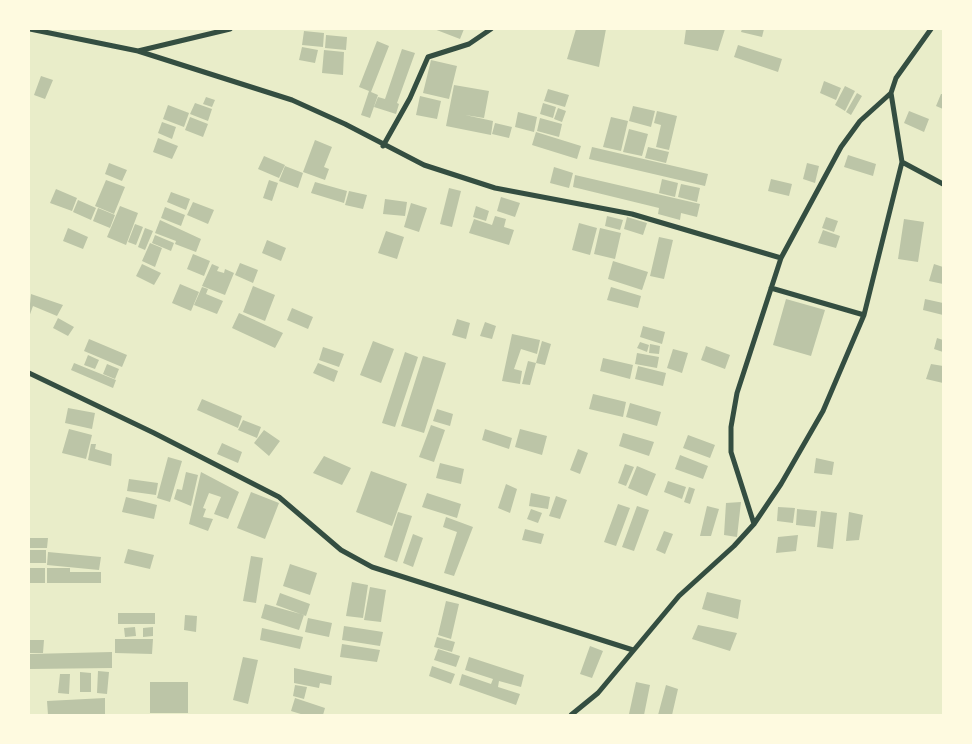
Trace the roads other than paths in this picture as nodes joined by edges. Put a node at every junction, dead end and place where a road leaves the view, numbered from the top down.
1 (30, 29) edge
2 (230, 29) edge
3 (490, 29) edge
4 (931, 29) edge
5 (138, 51) junction
6 (891, 93) junction
7 (383, 146) junction
8 (902, 162) junction
9 (943, 184) edge
10 (781, 258) junction
11 (771, 288) junction
12 (864, 314) junction
13 (29, 373) edge
14 (754, 524) junction
15 (633, 650) junction
16 (571, 715) edge

1 - 5 street
2 - 5 street
3 - 7 street
4 - 6 street
5 - 7 street
6 - 8 street
6 - 10 street
7 - 10 street
8 - 9 street
8 - 12 street
10 - 11 street
11 - 12 street
11 - 14 street
12 - 14 street
13 - 15 street
14 - 15 street
15 - 16 street

